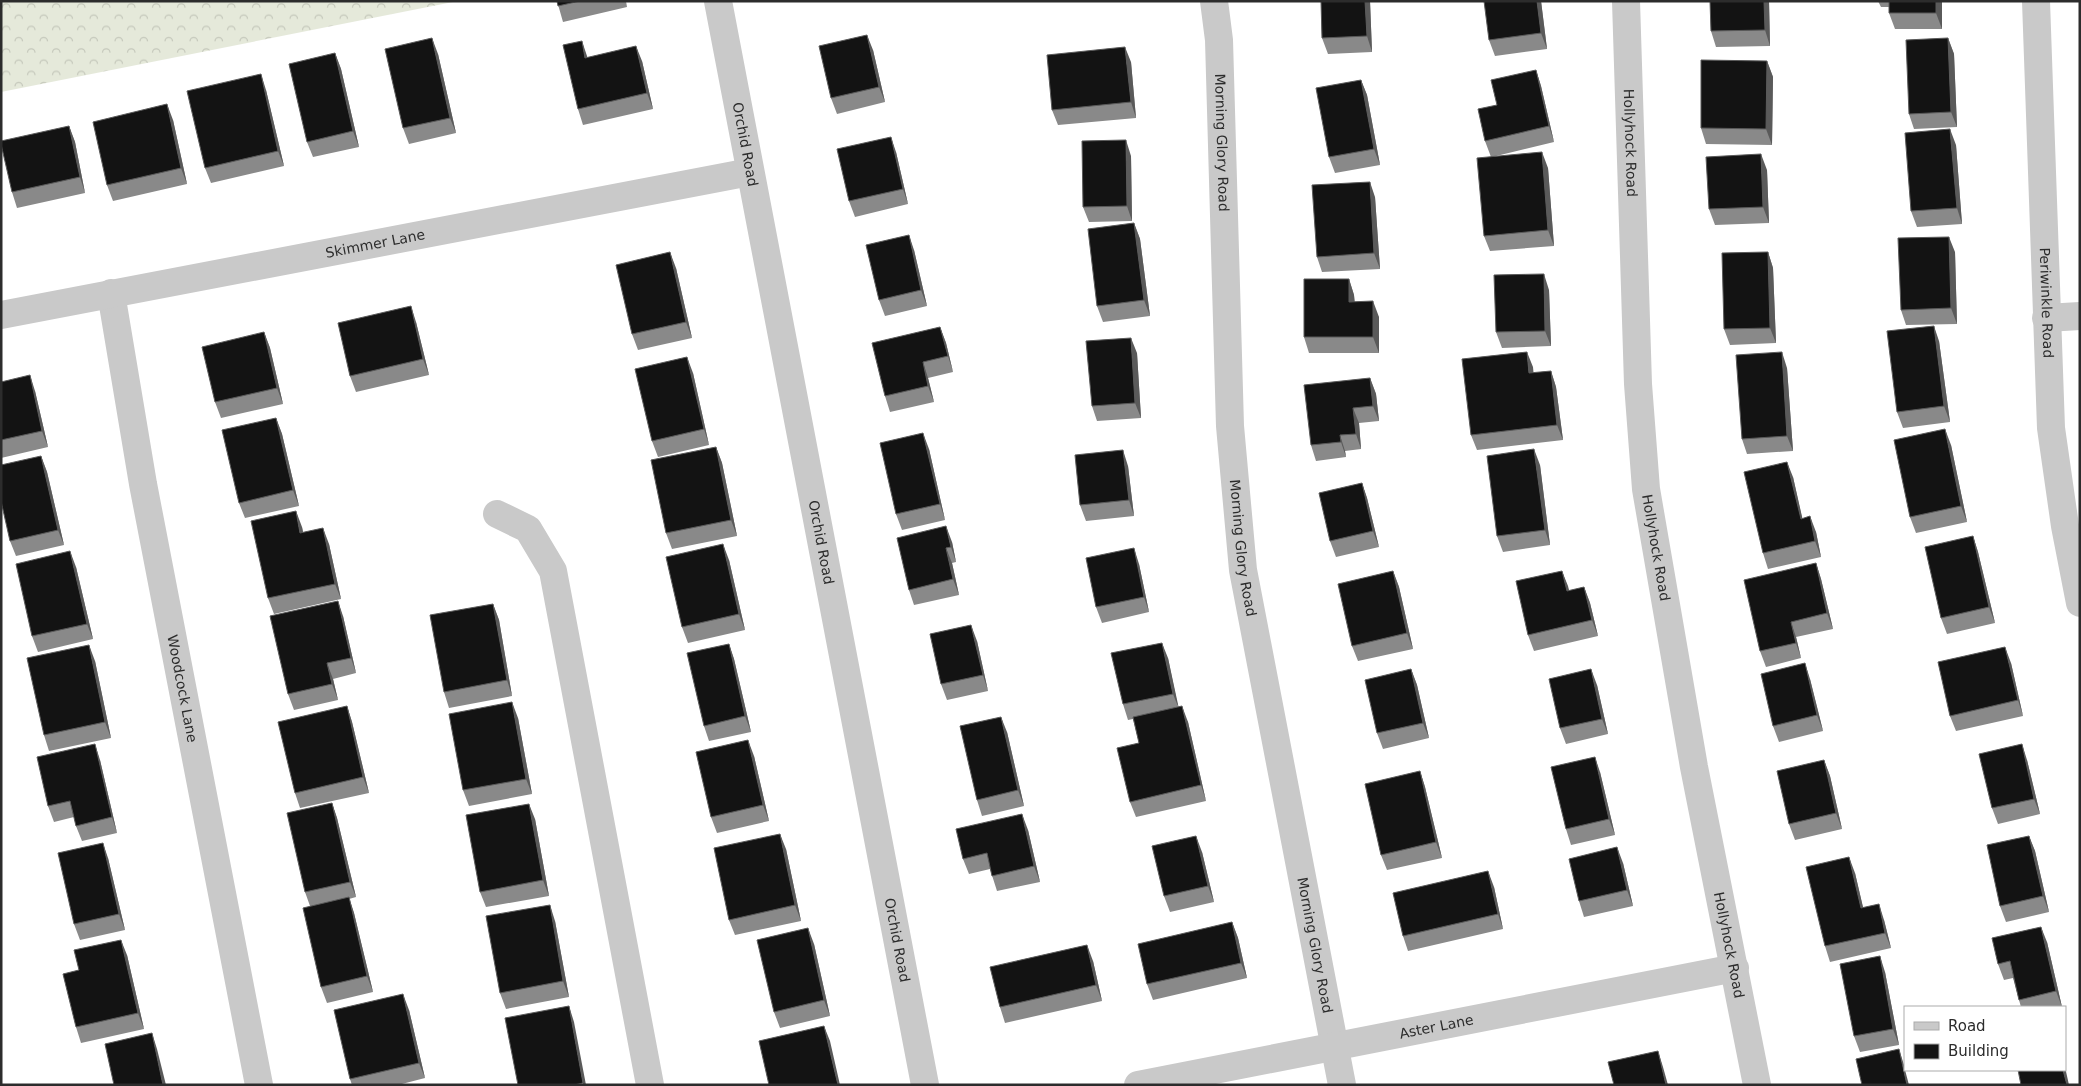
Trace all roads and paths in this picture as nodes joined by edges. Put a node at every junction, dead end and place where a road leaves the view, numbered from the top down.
1 (718, 1) edge
2 (1214, 1) edge
3 (1626, 1) edge
4 (2036, 1) edge
5 (750, 172) junction
6 (111, 293) junction
7 (1, 315) edge
8 (2080, 316) edge
9 (2046, 318) junction
10 (497, 514) dead end
11 (2080, 603) edge
12 (1735, 968) junction
13 (1334, 1046) junction
14 (259, 1085) edge
15 (650, 1085) edge
16 (925, 1085) edge
17 (1138, 1085) edge
18 (1342, 1085) edge
19 (1757, 1085) edge

1 - 5 street, Orchid Road
2 - 13 street, Morning Glory Road
3 - 12 street, Hollyhock Road
4 - 9 street, Periwinkle Road
5 - 6 street, Skimmer Lane
5 - 16 street, Orchid Road
6 - 7 street, Skimmer Lane
6 - 14 street, Woodcock Lane
8 - 9 street
9 - 11 street, Periwinkle Road
10 - 15 street
12 - 13 street, Aster Lane
12 - 19 street, Hollyhock Road
13 - 17 street, Aster Lane
13 - 18 street, Morning Glory Road

